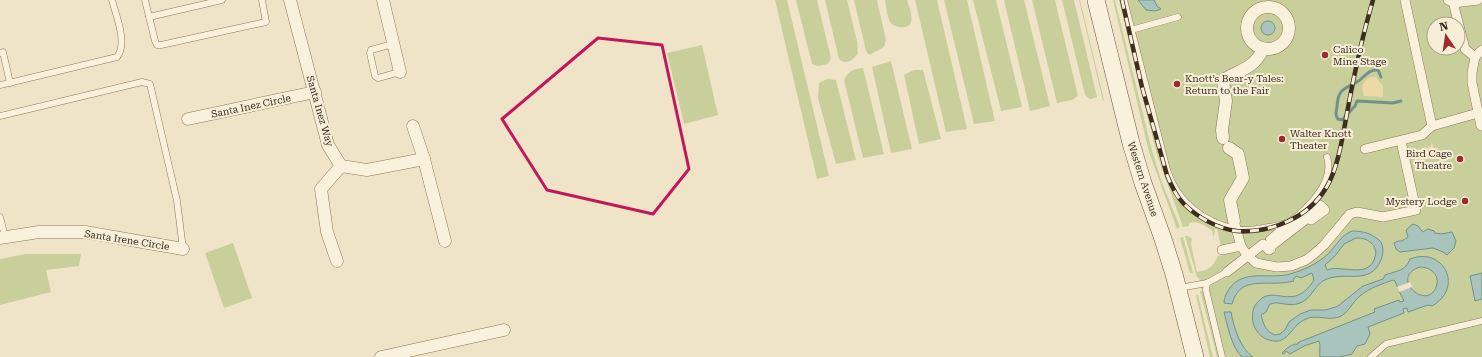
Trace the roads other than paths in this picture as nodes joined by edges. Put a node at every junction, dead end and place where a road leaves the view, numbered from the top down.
1 (112, 0) edge
2 (145, 0) edge
3 (222, 0) edge
4 (262, 0) edge
5 (290, 0) edge
6 (383, 0) edge
7 (1096, 0) edge
8 (1124, 0) edge
9 (1478, 0) edge
10 (1408, 1) edge
11 (1451, 1) edge
12 (1178, 17) dead end
13 (150, 18) junction
14 (1131, 30) junction
15 (393, 44) junction
16 (1263, 49) dead end
17 (1482, 50) edge
18 (0, 53) edge
19 (1475, 57) junction
20 (400, 72) joint
21 (10, 83) junction
22 (0, 85) edge
23 (315, 92) junction
24 (1478, 114) junction
25 (0, 116) edge
26 (188, 119) dead end
27 (413, 126) dead end
28 (1432, 126) junction
29 (1482, 128) edge
30 (1401, 141) junction
31 (1365, 149) dead end
32 (1327, 157) dead end
33 (424, 159) junction
34 (341, 166) junction
35 (1320, 205) joint
36 (0, 217) edge
37 (1294, 218) junction
38 (1235, 225) junction
39 (3, 238) edge
40 (445, 241) dead end
41 (1263, 244) joint
42 (1241, 246) junction
43 (183, 249) joint
44 (1222, 250) dead end
45 (1247, 255) junction
46 (337, 261) dead end
47 (1227, 272) joint
48 (1206, 283) junction
49 (1178, 288) junction
50 (1482, 321) edge
51 (504, 330) dead end
52 (384, 357) edge
53 (1195, 357) edge
54 (1222, 357) edge
55 (1371, 357) edge

1 - 21 lane
2 - 13 lane
3 - 13 lane
4 - 13 lane
5 - 23 street, Santa Inez Way
6 - 15 street
7 - 49 main road, Western Avenue
8 - 14 lane
9 - 11 street
10 - 28 street
11 - 19 street
12 - 14 lane
14 - 38 lane
15 - 20 street
15 - 20 lane
16 - 38 street
17 - 19 street
18 - 21 lane
19 - 24 street
21 - 22 lane
23 - 26 street, Santa Inez Circle
23 - 34 street, Santa Inez Way
24 - 28 street
24 - 29 street
25 - 43 lane
27 - 33 street
28 - 30 street
30 - 31 street
30 - 45 street
32 - 37 lane
33 - 34 street
33 - 40 street
34 - 46 street
35 - 35 street
36 - 39 lane
37 - 38 lane
37 - 41 lane
38 - 42 street
39 - 43 street, Santa Irene Circle
41 - 45 street
42 - 44 street
42 - 45 street
45 - 47 street
47 - 48 lane
48 - 49 lane
48 - 54 lane
49 - 53 main road, Western Avenue
50 - 55 lane
51 - 52 street

